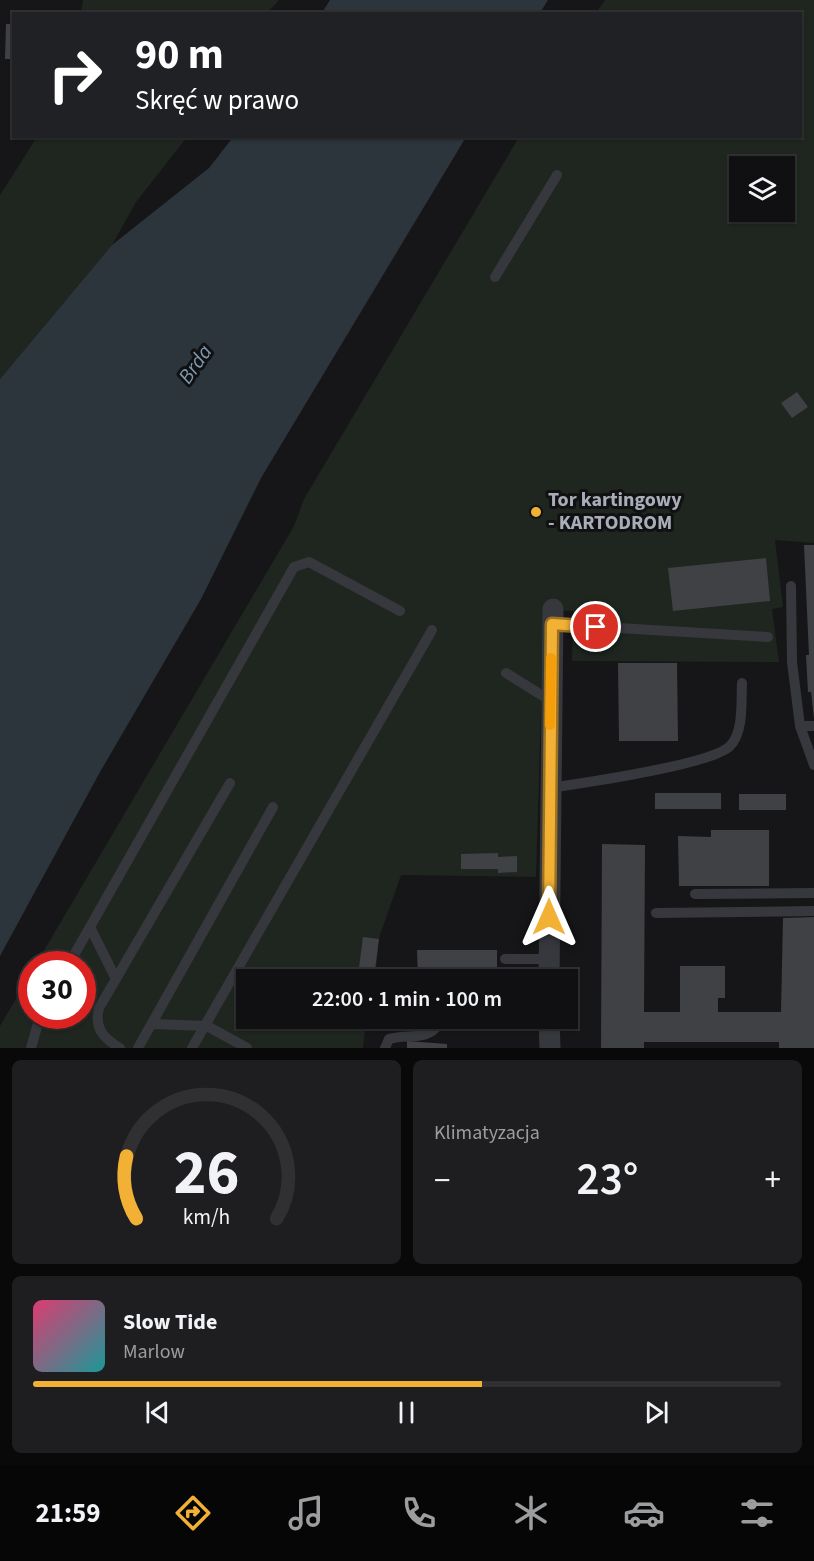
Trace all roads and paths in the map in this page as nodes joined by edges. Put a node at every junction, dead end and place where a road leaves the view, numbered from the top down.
1 (557, 175) dead end
2 (495, 277) dead end
3 (791, 586) dead end
4 (400, 611) dead end
5 (553, 616) joint
6 (432, 630) dead end
7 (768, 638) dead end
8 (506, 673) dead end
9 (742, 683) dead end
10 (550, 701) junction
11 (800, 726) junction
12 (814, 726) edge
13 (814, 765) edge
14 (230, 783) dead end
15 (550, 788) junction
16 (273, 807) dead end
17 (814, 893) edge
18 (696, 894) dead end
19 (814, 911) edge
20 (656, 913) dead end
21 (90, 927) junction
22 (76, 951) edge
23 (505, 959) dead end
24 (549, 969) edge
25 (116, 979) junction
26 (152, 1024) junction
27 (207, 1026) junction
28 (36, 1029) edge
29 (435, 1029) edge
30 (549, 1029) edge
31 (31, 1048) edge
32 (120, 1048) edge
33 (138, 1048) edge
34 (192, 1048) edge
35 (247, 1048) edge
36 (385, 1048) edge
37 (550, 1048) edge

1 - 2 lane
3 - 11 lane
4 - 21 lane
5 - 7 lane
5 - 10 street
6 - 27 lane
8 - 10 lane
9 - 15 lane
10 - 15 street
11 - 12 lane
11 - 13 lane
14 - 25 lane
15 - 24 street
16 - 26 lane
17 - 18 lane
19 - 20 lane
21 - 22 lane
21 - 25 lane
23 - 24 lane
25 - 32 lane
26 - 27 lane
26 - 33 lane
27 - 34 lane
27 - 35 lane
28 - 31 lane
29 - 36 lane
30 - 37 street

